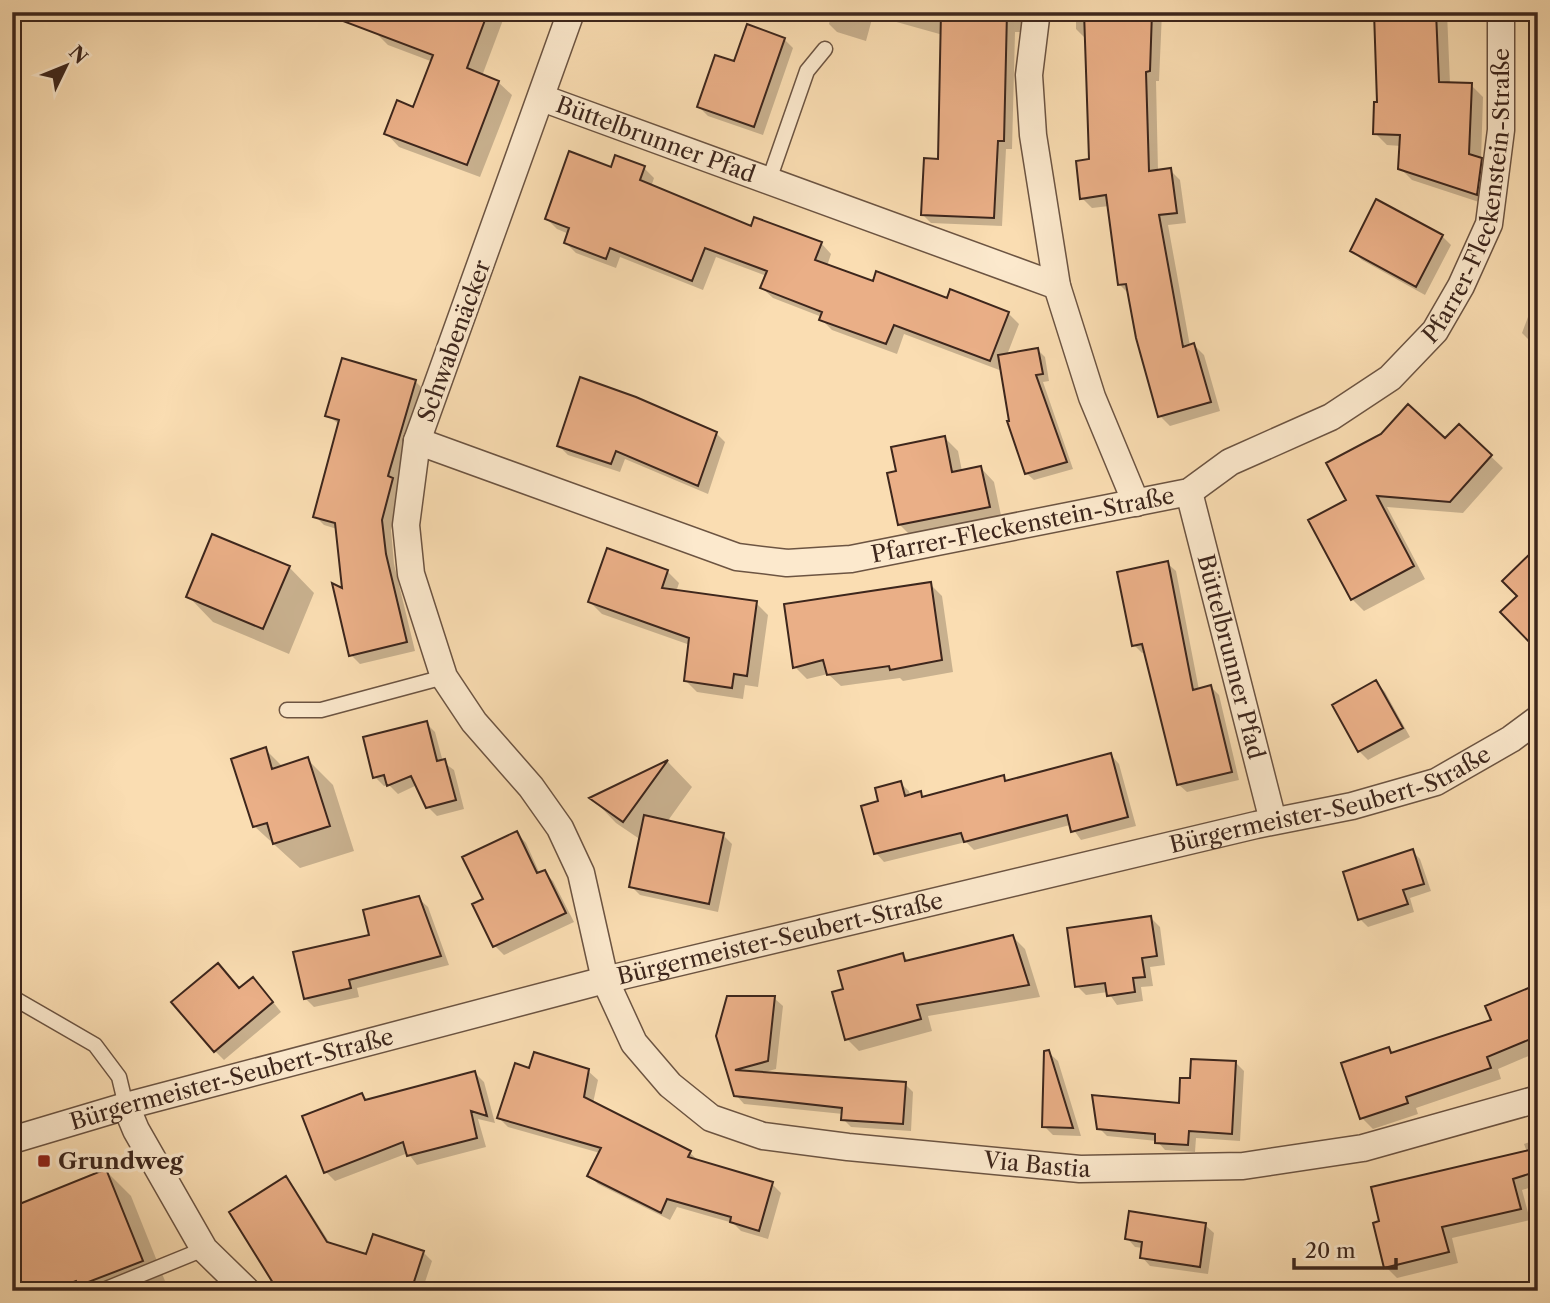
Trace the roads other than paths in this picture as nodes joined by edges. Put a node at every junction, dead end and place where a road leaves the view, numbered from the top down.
1 (571, 12) edge
2 (1501, 12) edge
3 (1035, 18) dead end
4 (825, 50) dead end
5 (542, 98) junction
6 (769, 180) junction
7 (1056, 286) junction
8 (417, 440) junction
9 (1189, 492) junction
10 (1136, 503) junction
11 (444, 677) junction
12 (287, 710) dead end
13 (1538, 719) edge
14 (1273, 821) junction
15 (605, 980) junction
16 (12, 997) edge
17 (1538, 1099) edge
18 (125, 1106) junction
19 (12, 1140) edge
20 (204, 1249) junction
21 (101, 1291) edge
22 (247, 1291) edge

1 - 5 street, Schwabenäcker
2 - 9 street, Pfarrer-Fleckenstein-Straße
3 - 7 street
4 - 6 lane, Büttelbrunner Pfad
5 - 6 street, Büttelbrunner Pfad
5 - 8 street, Schwabenäcker
6 - 7 street, Büttelbrunner Pfad
7 - 10 street
8 - 10 street, Pfarrer-Fleckenstein-Straße
8 - 11 street, Schwabenäcker
9 - 10 street, Pfarrer-Fleckenstein-Straße
9 - 14 street, Büttelbrunner Pfad
11 - 12 lane
11 - 15 street, Schwabenäcker
13 - 14 street, Bürgermeister-Seubert-Straße
14 - 15 street, Bürgermeister-Seubert-Straße
15 - 17 street, Via Bastia
15 - 18 street, Bürgermeister-Seubert-Straße
16 - 18 lane
18 - 19 street, Bürgermeister-Seubert-Straße
18 - 20 street
20 - 21 lane
20 - 22 street

